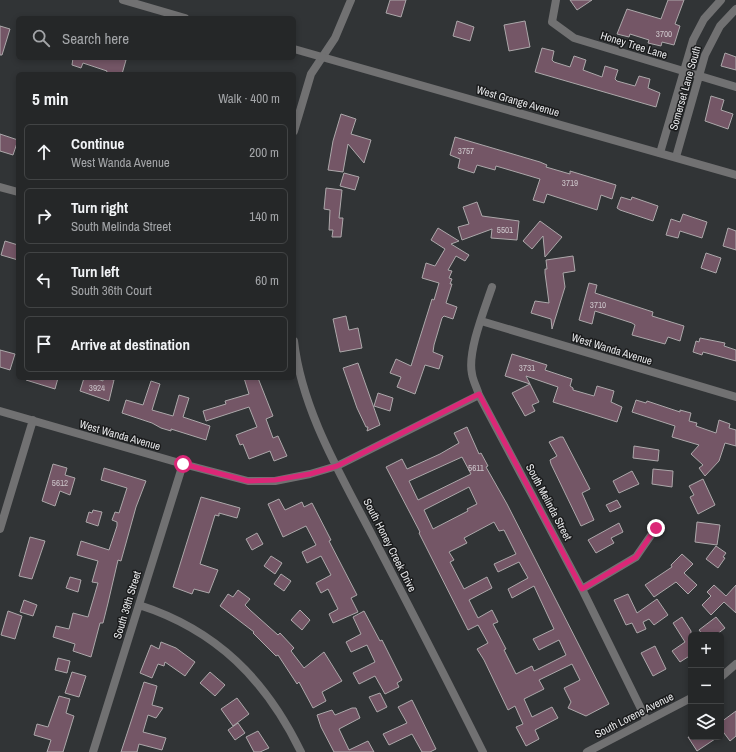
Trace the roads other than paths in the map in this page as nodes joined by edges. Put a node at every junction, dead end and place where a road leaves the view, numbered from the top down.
1 (123, 0) edge
2 (351, 0) edge
3 (556, 0) edge
4 (721, 0) edge
5 (736, 9) edge
6 (178, 16) edge
7 (296, 50) edge
8 (322, 57) junction
9 (683, 71) junction
10 (699, 76) junction
11 (736, 87) edge
12 (296, 124) edge
13 (660, 153) junction
14 (676, 157) junction
15 (736, 175) edge
16 (0, 187) edge
17 (16, 191) edge
18 (492, 287) dead end
19 (481, 321) junction
20 (296, 360) edge
21 (479, 394) junction
22 (736, 397) edge
23 (0, 411) edge
24 (33, 420) junction
25 (183, 464) junction
26 (337, 466) junction
27 (656, 528) dead end
28 (0, 529) edge
29 (582, 589) junction
30 (139, 605) junction
31 (736, 664) edge
32 (724, 674) edge
33 (688, 700) edge
34 (647, 721) junction
35 (93, 752) edge
36 (302, 752) edge
37 (483, 752) edge
38 (587, 752) edge

1 - 6 street
2 - 8 street
3 - 9 street, Honey Tree Lane
4 - 9 street, Somerset Lane South
5 - 10 street, Somerset Lane South
7 - 8 street, West Grange Avenue
8 - 12 street
8 - 13 street, West Grange Avenue
9 - 10 street, Honey Tree Lane
9 - 13 street, Somerset Lane South
10 - 11 street, Honey Tree Lane
10 - 14 street, Somerset Lane South
13 - 14 street, West Grange Avenue
14 - 15 street, West Grange Avenue
16 - 17 street
18 - 19 street, South Melinda Street
19 - 21 street, South Melinda Street
19 - 22 street, West Wanda Avenue
20 - 26 street, South Honey Creek Drive
21 - 26 street, West Wanda Avenue
21 - 29 street, South Melinda Street
23 - 24 street, West Wanda Avenue
24 - 25 street, West Wanda Avenue
24 - 28 street
25 - 26 street, West Wanda Avenue
25 - 30 street, South 39th Street
26 - 37 street, South Honey Creek Drive
27 - 29 street
29 - 34 street, South Melinda Street
30 - 35 street, South 39th Street
30 - 36 street
31 - 32 street
33 - 34 street, South Lorene Avenue
34 - 38 street, South Lorene Avenue

